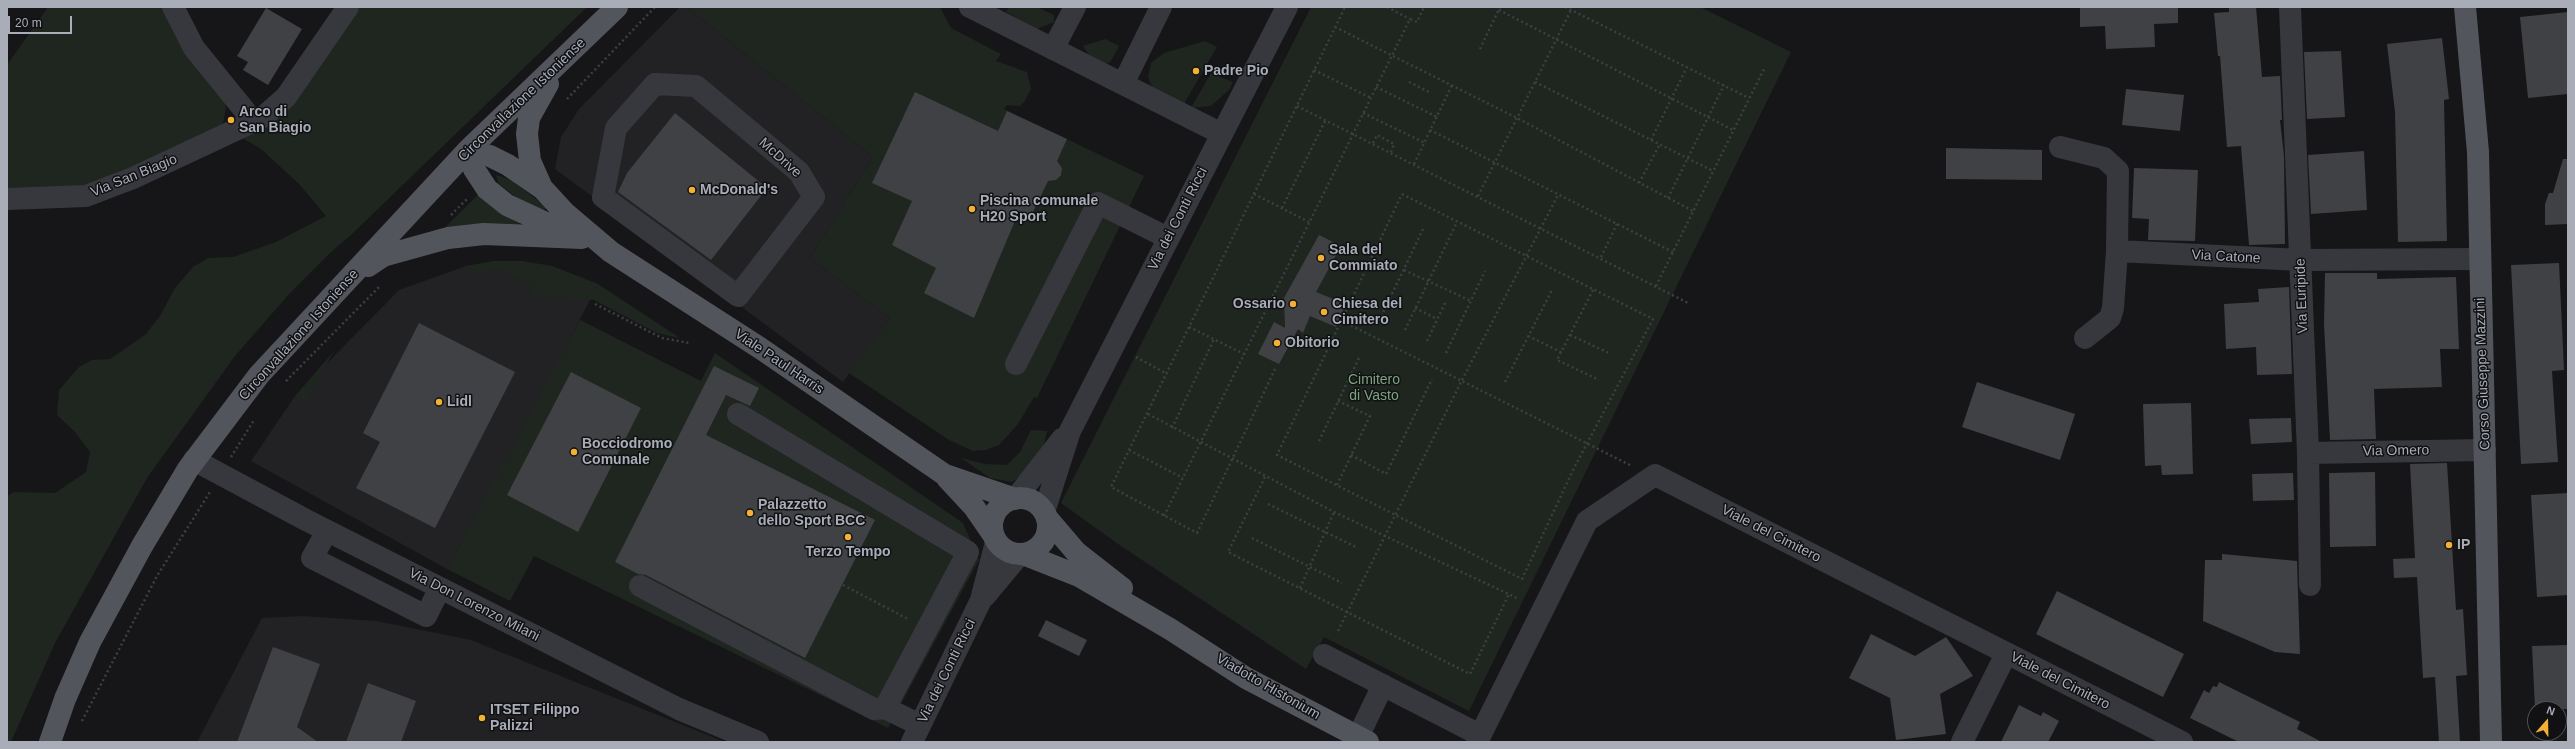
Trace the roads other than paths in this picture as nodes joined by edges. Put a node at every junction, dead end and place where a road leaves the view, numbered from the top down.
1 (173, 7) edge
2 (348, 7) edge
3 (617, 7) edge
4 (970, 7) edge
5 (1075, 7) edge
6 (1161, 7) edge
7 (1287, 7) edge
8 (2290, 7) edge
9 (2464, 7) edge
10 (1053, 49) junction
11 (571, 52) junction
12 (654, 84) joint
13 (1123, 84) junction
14 (254, 122) junction
15 (1222, 134) junction
16 (2060, 147) dead end
17 (468, 150) junction
18 (543, 189) junction
19 (7, 199) edge
20 (582, 238) junction
21 (1168, 238) junction
22 (2117, 251) junction
23 (612, 252) junction
24 (2479, 259) junction
25 (2301, 260) junction
26 (350, 277) junction
27 (2085, 338) dead end
28 (1016, 364) dead end
29 (738, 414) dead end
30 (1070, 430) junction
31 (2485, 450) junction
32 (2308, 453) junction
33 (194, 460) junction
34 (945, 476) junction
35 (1015, 498) junction
36 (1045, 515) junction
37 (327, 531) junction
38 (995, 539) junction
39 (1021, 554) junction
40 (2310, 585) dead end
41 (640, 586) dead end
42 (440, 588) junction
43 (982, 600) junction
44 (1170, 629) junction
45 (2006, 654) junction
46 (1324, 655) dead end
47 (1383, 685) junction
48 (885, 708) junction
49 (916, 734) edge
50 (1363, 739) edge
51 (1479, 739) edge
52 (50, 742) edge
53 (758, 742) edge
54 (1962, 742) edge
55 (2182, 742) edge
56 (2491, 742) edge

1 - 14 street
2 - 14 street, Via San Biagio
3 - 11 main road, Circonvallazione Istoniense
4 - 10 street
5 - 10 street
6 - 13 street
7 - 15 street, Via dei Conti Ricci
8 - 25 street, Via Euripide
9 - 24 main road, Corso Giuseppe Mazzini
10 - 13 street
11 - 17 main road, Circonvallazione Istoniense
11 - 18 main road, Viale Paul Harris
12 - 12 street, McDrive
13 - 15 street
14 - 19 street, Via San Biagio
15 - 21 street, Via dei Conti Ricci
16 - 22 street
17 - 18 main road, Viale Paul Harris
17 - 20 main road, Viale Paul Harris
17 - 26 main road, Circonvallazione Istoniense
18 - 23 main road, Viale Paul Harris
20 - 23 main road, Viale Paul Harris
20 - 26 main road, Viale Paul Harris
21 - 28 street
21 - 30 street, Via dei Conti Ricci
22 - 25 street, Via Catone
22 - 27 street
23 - 34 main road, Viale Paul Harris
24 - 25 street, Via Catone
24 - 31 main road, Corso Giuseppe Mazzini
25 - 32 street, Via Euripide
26 - 33 main road, Circonvallazione Istoniense
29 - 48 street
30 - 35 street, Via dei Conti Ricci
30 - 36 street, Via dei Conti Ricci
31 - 32 street, Via Omero
31 - 56 main road, Corso Giuseppe Mazzini
32 - 40 street, Via Euripide
33 - 37 street, Via Don Lorenzo Milani
33 - 52 main road, Circonvallazione Istoniense
34 - 35 main road, Viale Paul Harris
34 - 38 main road, Viale Paul Harris
35 - 36 main road
35 - 38 main road
36 - 39 main road
36 - 44 main road, Viadotto Histonium
37 - 42 street, Via Don Lorenzo Milani
37 - 42 street
38 - 39 main road
38 - 43 street, Via dei Conti Ricci
39 - 43 street, Via dei Conti Ricci
39 - 44 main road, Viadotto Histonium
41 - 48 street
42 - 53 street, Via Don Lorenzo Milani
43 - 49 street, Via dei Conti Ricci
44 - 50 main road, Viadotto Histonium
45 - 51 street, Viale del Cimitero
45 - 54 street
45 - 55 street, Viale del Cimitero
46 - 47 street
47 - 50 street
47 - 51 street
48 - 49 street

